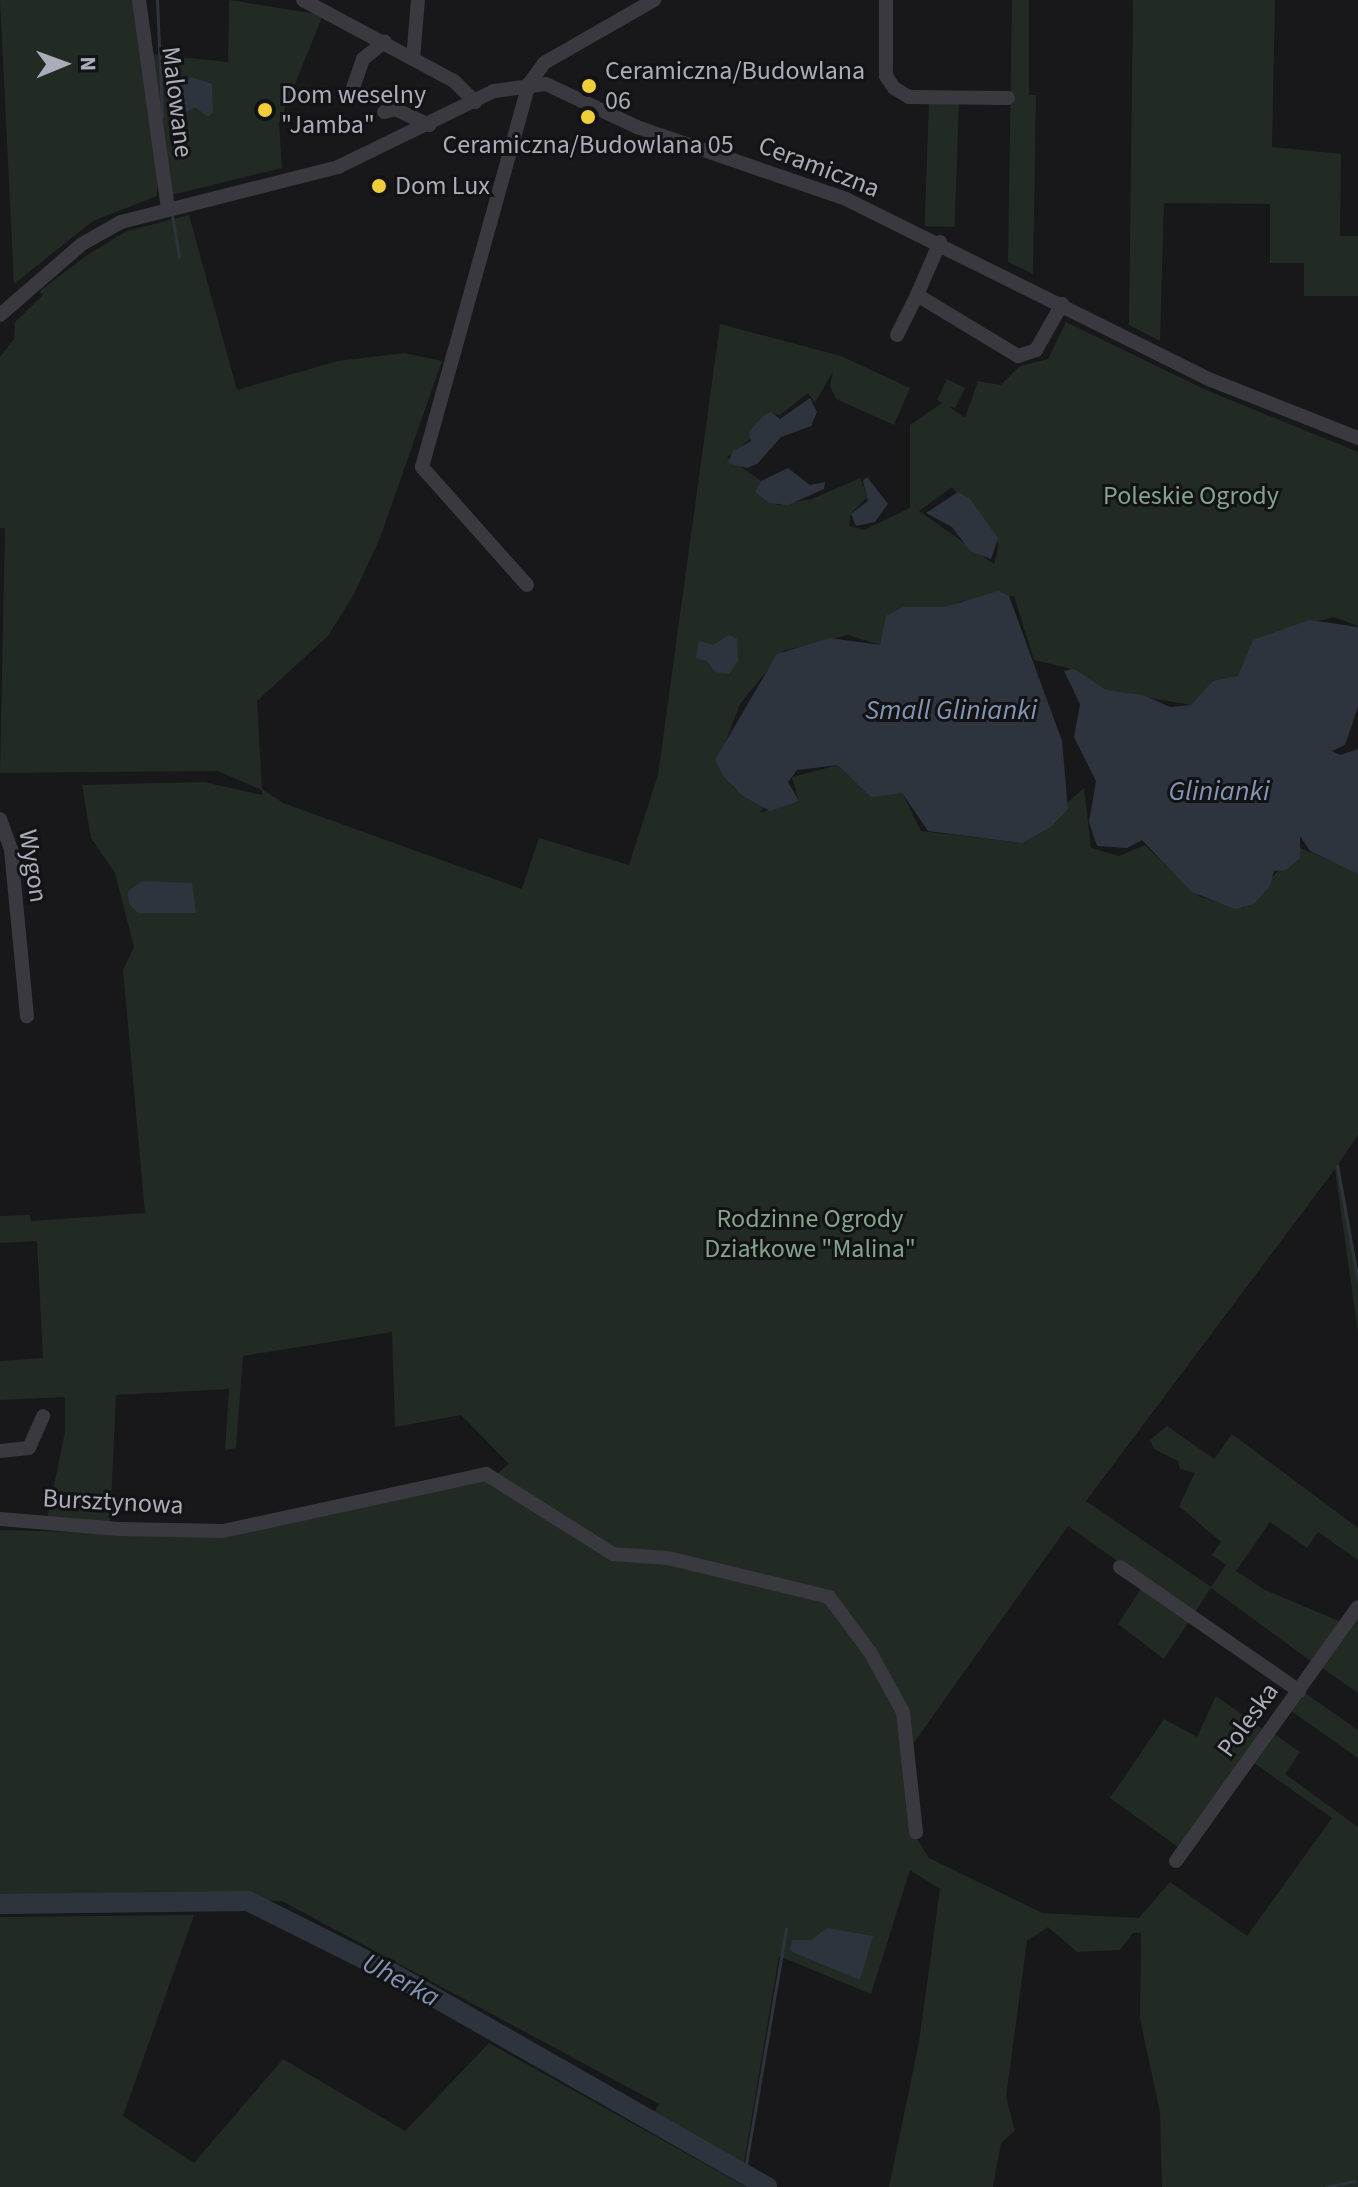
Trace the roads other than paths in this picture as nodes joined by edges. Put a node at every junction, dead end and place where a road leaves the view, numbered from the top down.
1 (139, 0) edge
2 (418, 0) edge
3 (654, 0) edge
4 (886, 0) edge
5 (303, 1) edge
6 (385, 41) junction
7 (413, 59) junction
8 (529, 84) junction
9 (353, 88) dead end
10 (1008, 98) dead end
11 (475, 102) junction
12 (384, 112) dead end
13 (430, 125) junction
14 (171, 208) junction
15 (940, 242) junction
16 (917, 295) junction
17 (1062, 304) junction
18 (0, 315) edge
19 (897, 335) dead end
20 (1358, 438) edge
21 (527, 585) dead end
22 (0, 819) edge
23 (27, 1016) dead end
24 (43, 1416) dead end
25 (0, 1451) edge
26 (0, 1519) edge
27 (1120, 1567) dead end
28 (1358, 1607) edge
29 (1299, 1691) junction
30 (916, 1832) dead end
31 (1176, 1861) dead end

1 - 14 street, Malowane
2 - 7 street
3 - 8 street
4 - 10 street
5 - 6 street
6 - 7 street
6 - 9 street
7 - 11 street
8 - 11 street, Ceramiczna
8 - 15 street, Ceramiczna
8 - 21 street
11 - 13 street, Ceramiczna
12 - 13 street
13 - 14 street, Ceramiczna
14 - 18 street, Ceramiczna
15 - 16 street
15 - 17 street, Ceramiczna
16 - 17 street
16 - 19 street
17 - 20 street, Ceramiczna
22 - 23 street, Wygon
24 - 25 street, Bursztynowa
26 - 30 street, Bursztynowa
27 - 29 street
28 - 29 street, Poleska
29 - 31 street, Poleska

